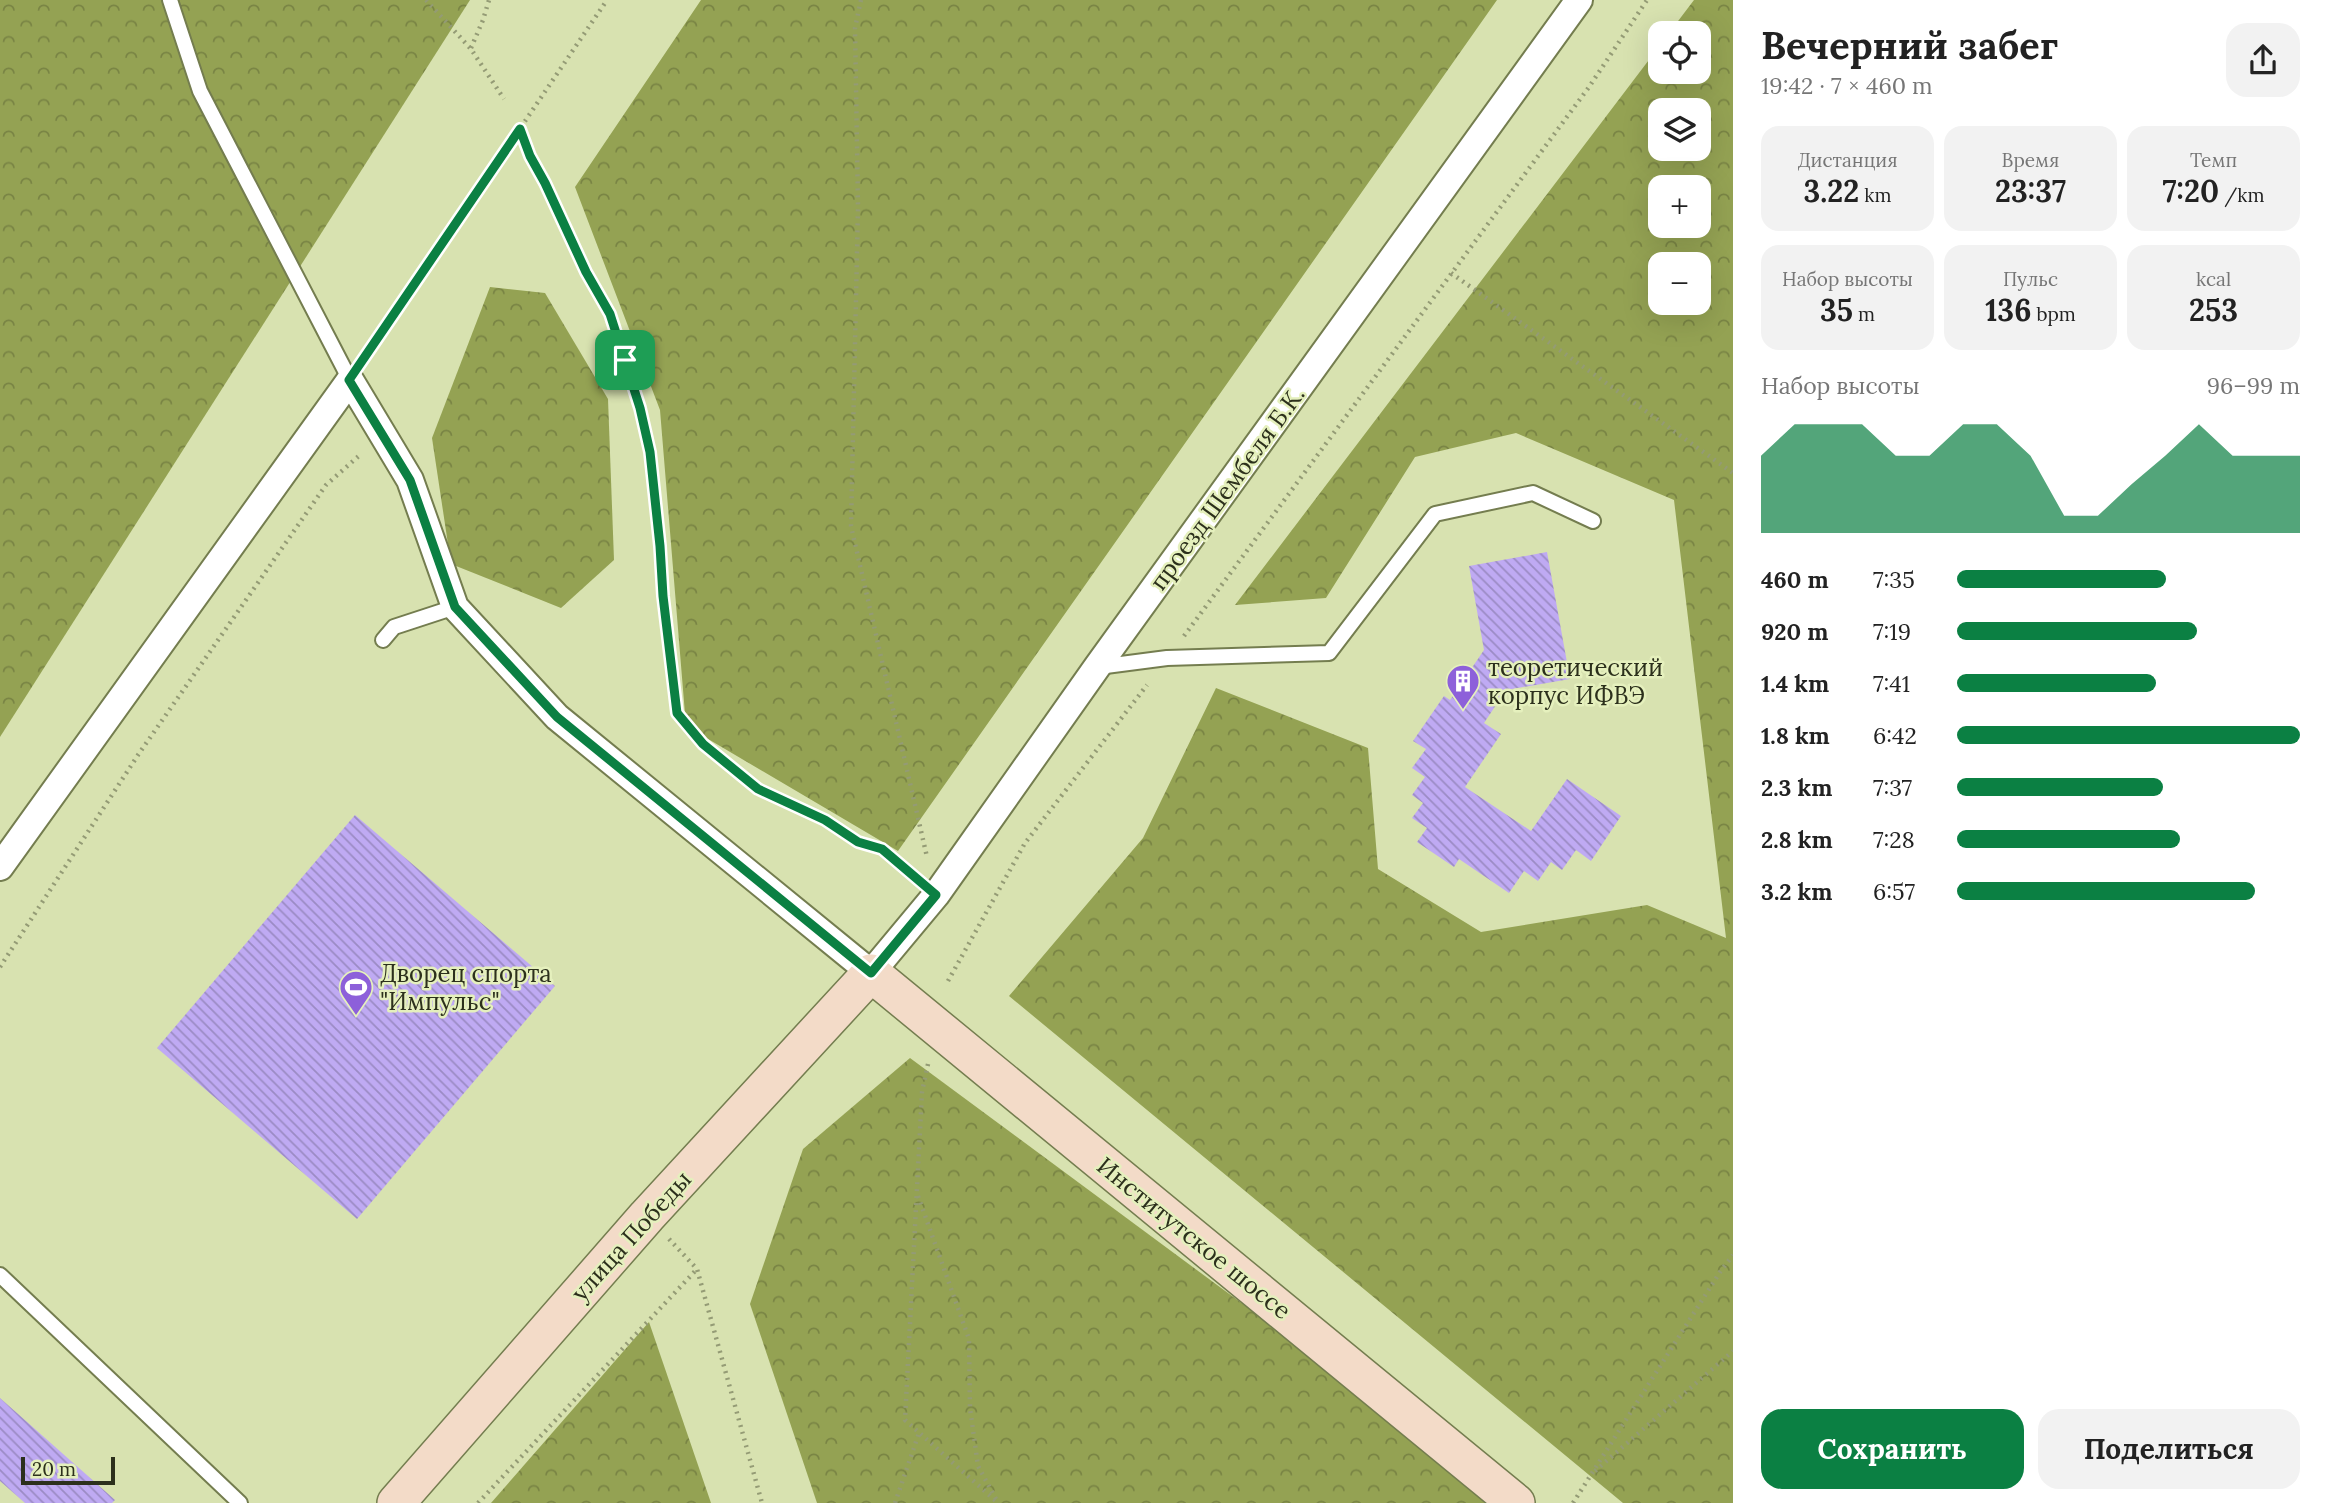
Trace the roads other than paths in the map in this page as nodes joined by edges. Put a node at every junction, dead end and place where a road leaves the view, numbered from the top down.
1 (170, 0) edge
2 (1579, 0) edge
3 (349, 380) junction
4 (1593, 521) dead end
5 (455, 607) junction
6 (383, 640) dead end
7 (1097, 667) junction
8 (0, 867) edge
9 (871, 973) junction
10 (0, 1275) edge
11 (240, 1503) edge
12 (396, 1503) edge
13 (1516, 1503) edge

1 - 3 lane
2 - 7 street, проезд Шембеля Б.К.
3 - 5 street
3 - 8 street
4 - 7 lane
5 - 6 lane
5 - 9 street
7 - 9 street, проезд Шембеля Б.К.
9 - 12 street, улица Победы
9 - 13 street, Институтское шоссе
10 - 11 lane

